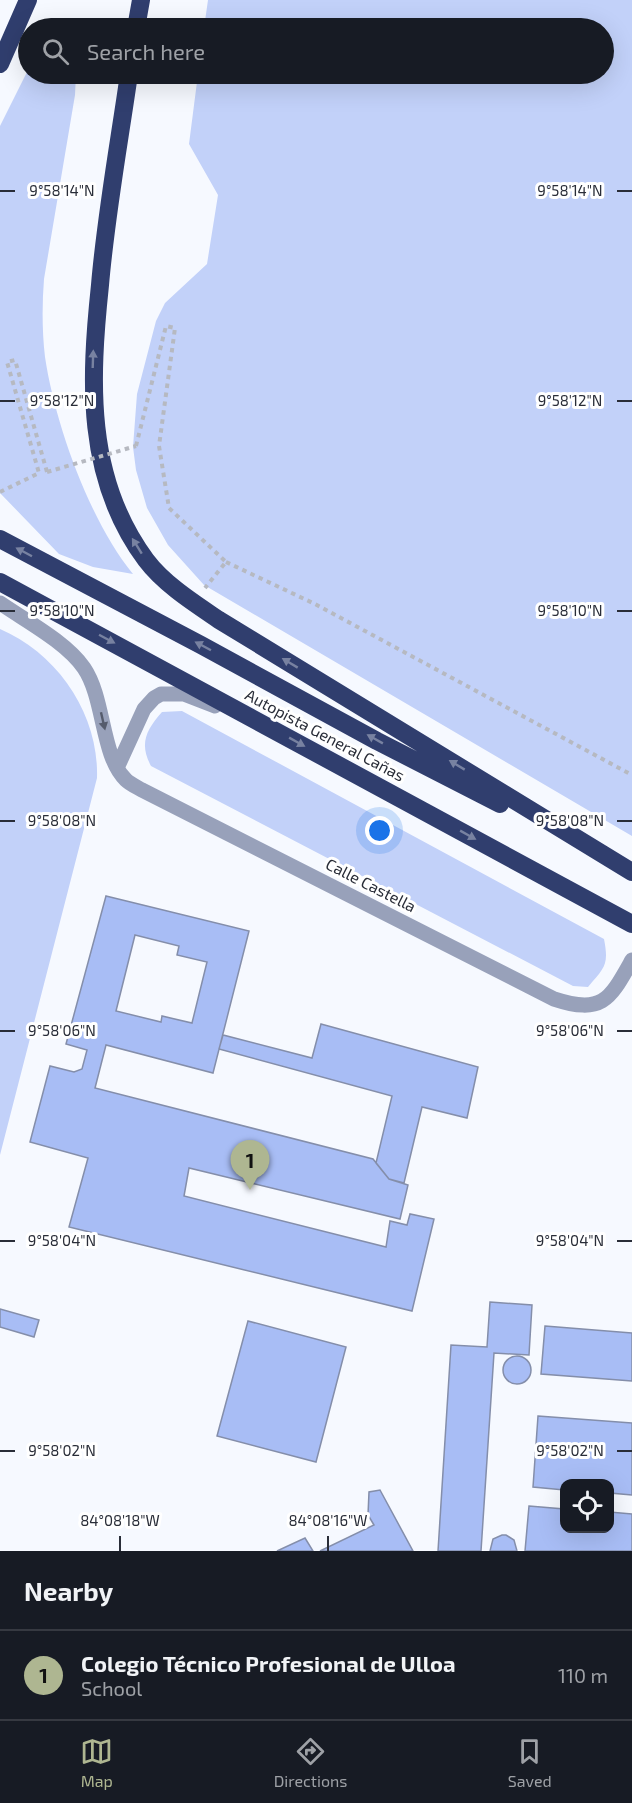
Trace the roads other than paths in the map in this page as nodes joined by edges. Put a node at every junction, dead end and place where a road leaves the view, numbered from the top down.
1 (28, 0) edge
2 (141, 0) edge
3 (20, 18) edge
4 (138, 18) edge
5 (18, 23) edge
6 (0, 64) edge
7 (128, 84) edge
8 (0, 539) edge
9 (0, 582) edge
10 (0, 603) edge
11 (274, 730) junction
12 (117, 768) junction
13 (632, 872) edge
14 (632, 924) edge
15 (632, 960) edge

1 - 3 highway
2 - 4 highway
5 - 6 highway
13 -> 7 highway
13 -> 8 highway, Autopista General Cañas
9 -> 11 highway, Autopista General Cañas
10 -> 12 street, Calle Castella
11 - 12 street
11 -> 14 highway, Autopista General Cañas
12 - 15 street, Calle Castella

